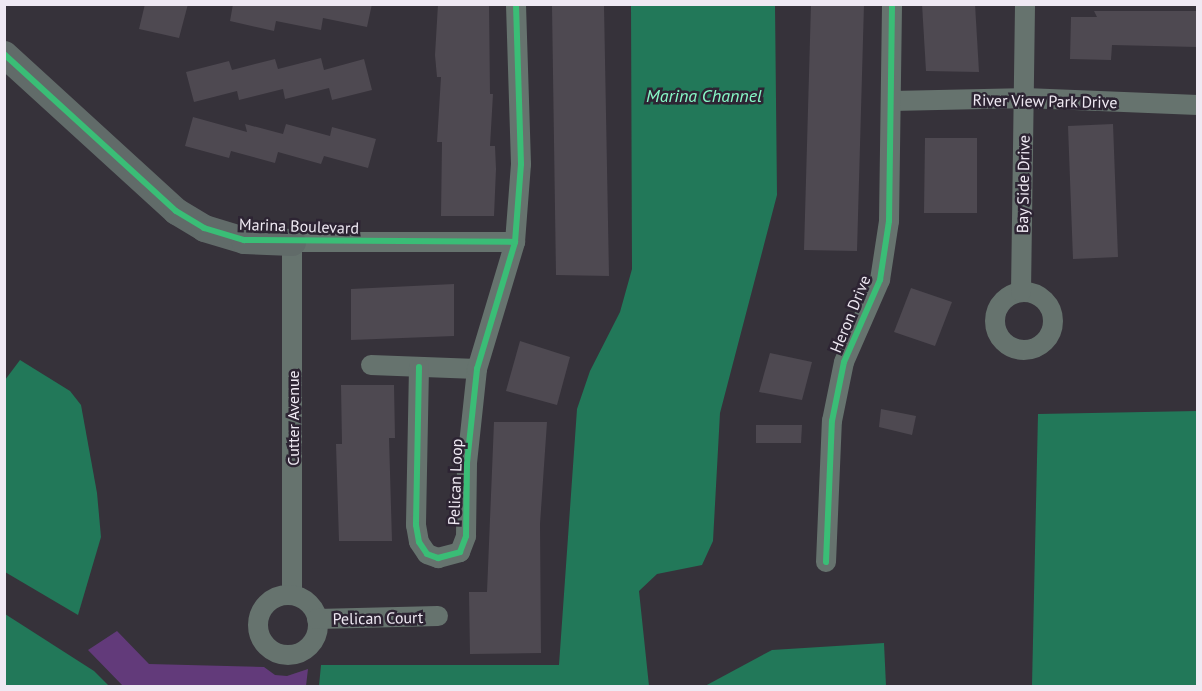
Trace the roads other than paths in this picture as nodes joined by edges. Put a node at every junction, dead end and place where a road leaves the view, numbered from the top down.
1 (516, 4) edge
2 (891, 4) edge
3 (1026, 4) edge
4 (4, 54) edge
5 (1025, 98) junction
6 (892, 101) junction
7 (1197, 105) edge
8 (292, 242) junction
9 (515, 242) junction
10 (1021, 292) dead end
11 (371, 365) dead end
12 (419, 367) junction
13 (477, 369) junction
14 (826, 562) dead end
15 (292, 595) junction
16 (438, 616) dead end
17 (317, 619) junction

1 - 9 street, Pelican Loop
2 - 6 street, Heron Drive
3 - 5 street, Bay Side Drive
4 - 8 street, Marina Boulevard
5 - 6 street, River View Park Drive
5 - 7 street, River View Park Drive
5 - 10 street, Bay Side Drive
6 - 14 street, Heron Drive
8 - 9 street, Marina Boulevard
8 - 15 street, Cutter Avenue
9 - 13 street, Pelican Loop
11 - 12 street
12 - 13 street
12 - 13 street, Pelican Loop
15 - 17 street
15 - 17 street
16 - 17 street, Pelican Court

